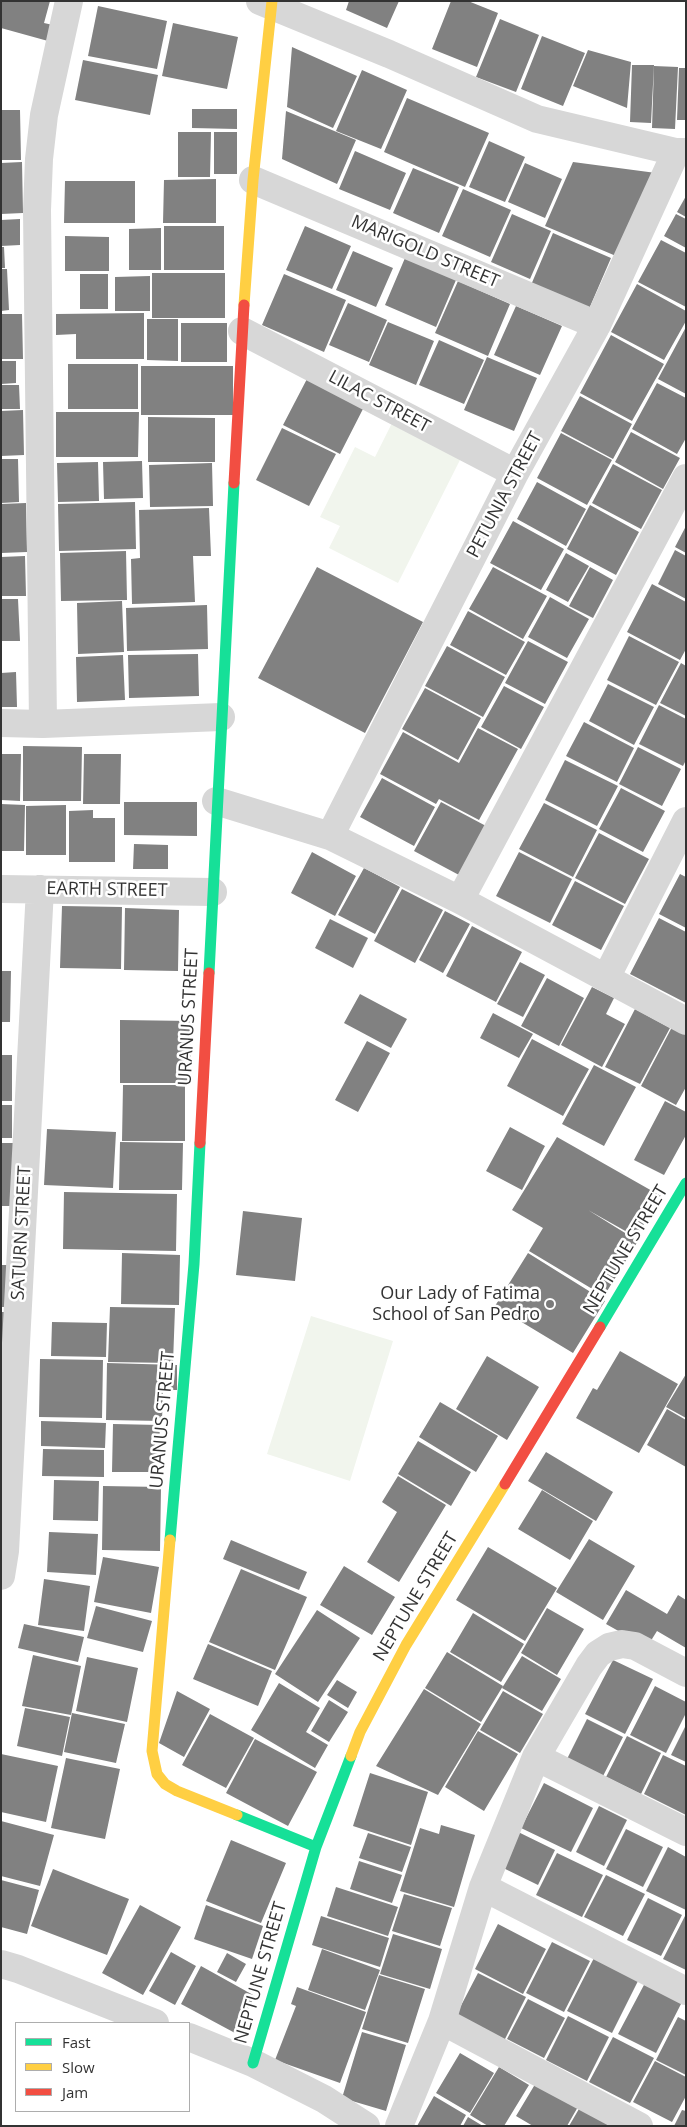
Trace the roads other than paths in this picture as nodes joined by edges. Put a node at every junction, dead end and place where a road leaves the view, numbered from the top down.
1 (70, 1) edge
2 (268, 2) edge
3 (681, 152) edge
4 (253, 180) junction
5 (597, 325) junction
6 (242, 331) junction
7 (515, 474) junction
8 (686, 478) edge
9 (221, 717) junction
10 (1, 723) edge
11 (43, 724) junction
12 (216, 801) junction
13 (686, 822) edge
14 (330, 836) junction
15 (1, 889) edge
16 (40, 889) junction
17 (213, 892) junction
18 (460, 900) junction
19 (606, 978) junction
20 (686, 1021) edge
21 (686, 1183) edge
22 (1, 1576) edge
23 (686, 1673) edge
24 (536, 1757) junction
25 (686, 1832) edge
26 (316, 1847) junction
27 (483, 1888) junction
28 (1, 1964) edge
29 (686, 1991) edge
30 (442, 2021) junction
31 (152, 2022) edge
32 (190, 2037) edge
33 (253, 2063) junction
34 (366, 2126) edge
35 (399, 2126) edge
36 (639, 2126) edge

1 - 11 street
2 - 3 street
2 - 4 street, URANUS STREET
3 - 5 street, PETUNIA STREET
4 - 5 street, MARIGOLD STREET
4 - 6 street, URANUS STREET
5 - 7 street, PETUNIA STREET
6 - 7 street, LILAC STREET
6 - 9 street, URANUS STREET
7 - 14 street, PETUNIA STREET
8 - 18 street
9 - 11 street
9 - 12 street, URANUS STREET
10 - 11 street
12 - 14 street
12 - 17 street, URANUS STREET
13 - 19 street
14 - 18 street
15 - 16 street, EARTH STREET
16 - 17 street, EARTH STREET
16 - 22 street, SATURN STREET
17 - 26 street, URANUS STREET
18 - 19 street
19 - 20 street
21 - 26 street, NEPTUNE STREET
23 - 24 street
24 - 25 street
24 - 27 street
26 - 33 street, NEPTUNE STREET
27 - 29 street
27 - 30 street
28 - 31 street
30 - 35 street
30 - 36 street
32 - 33 street
33 - 34 street

